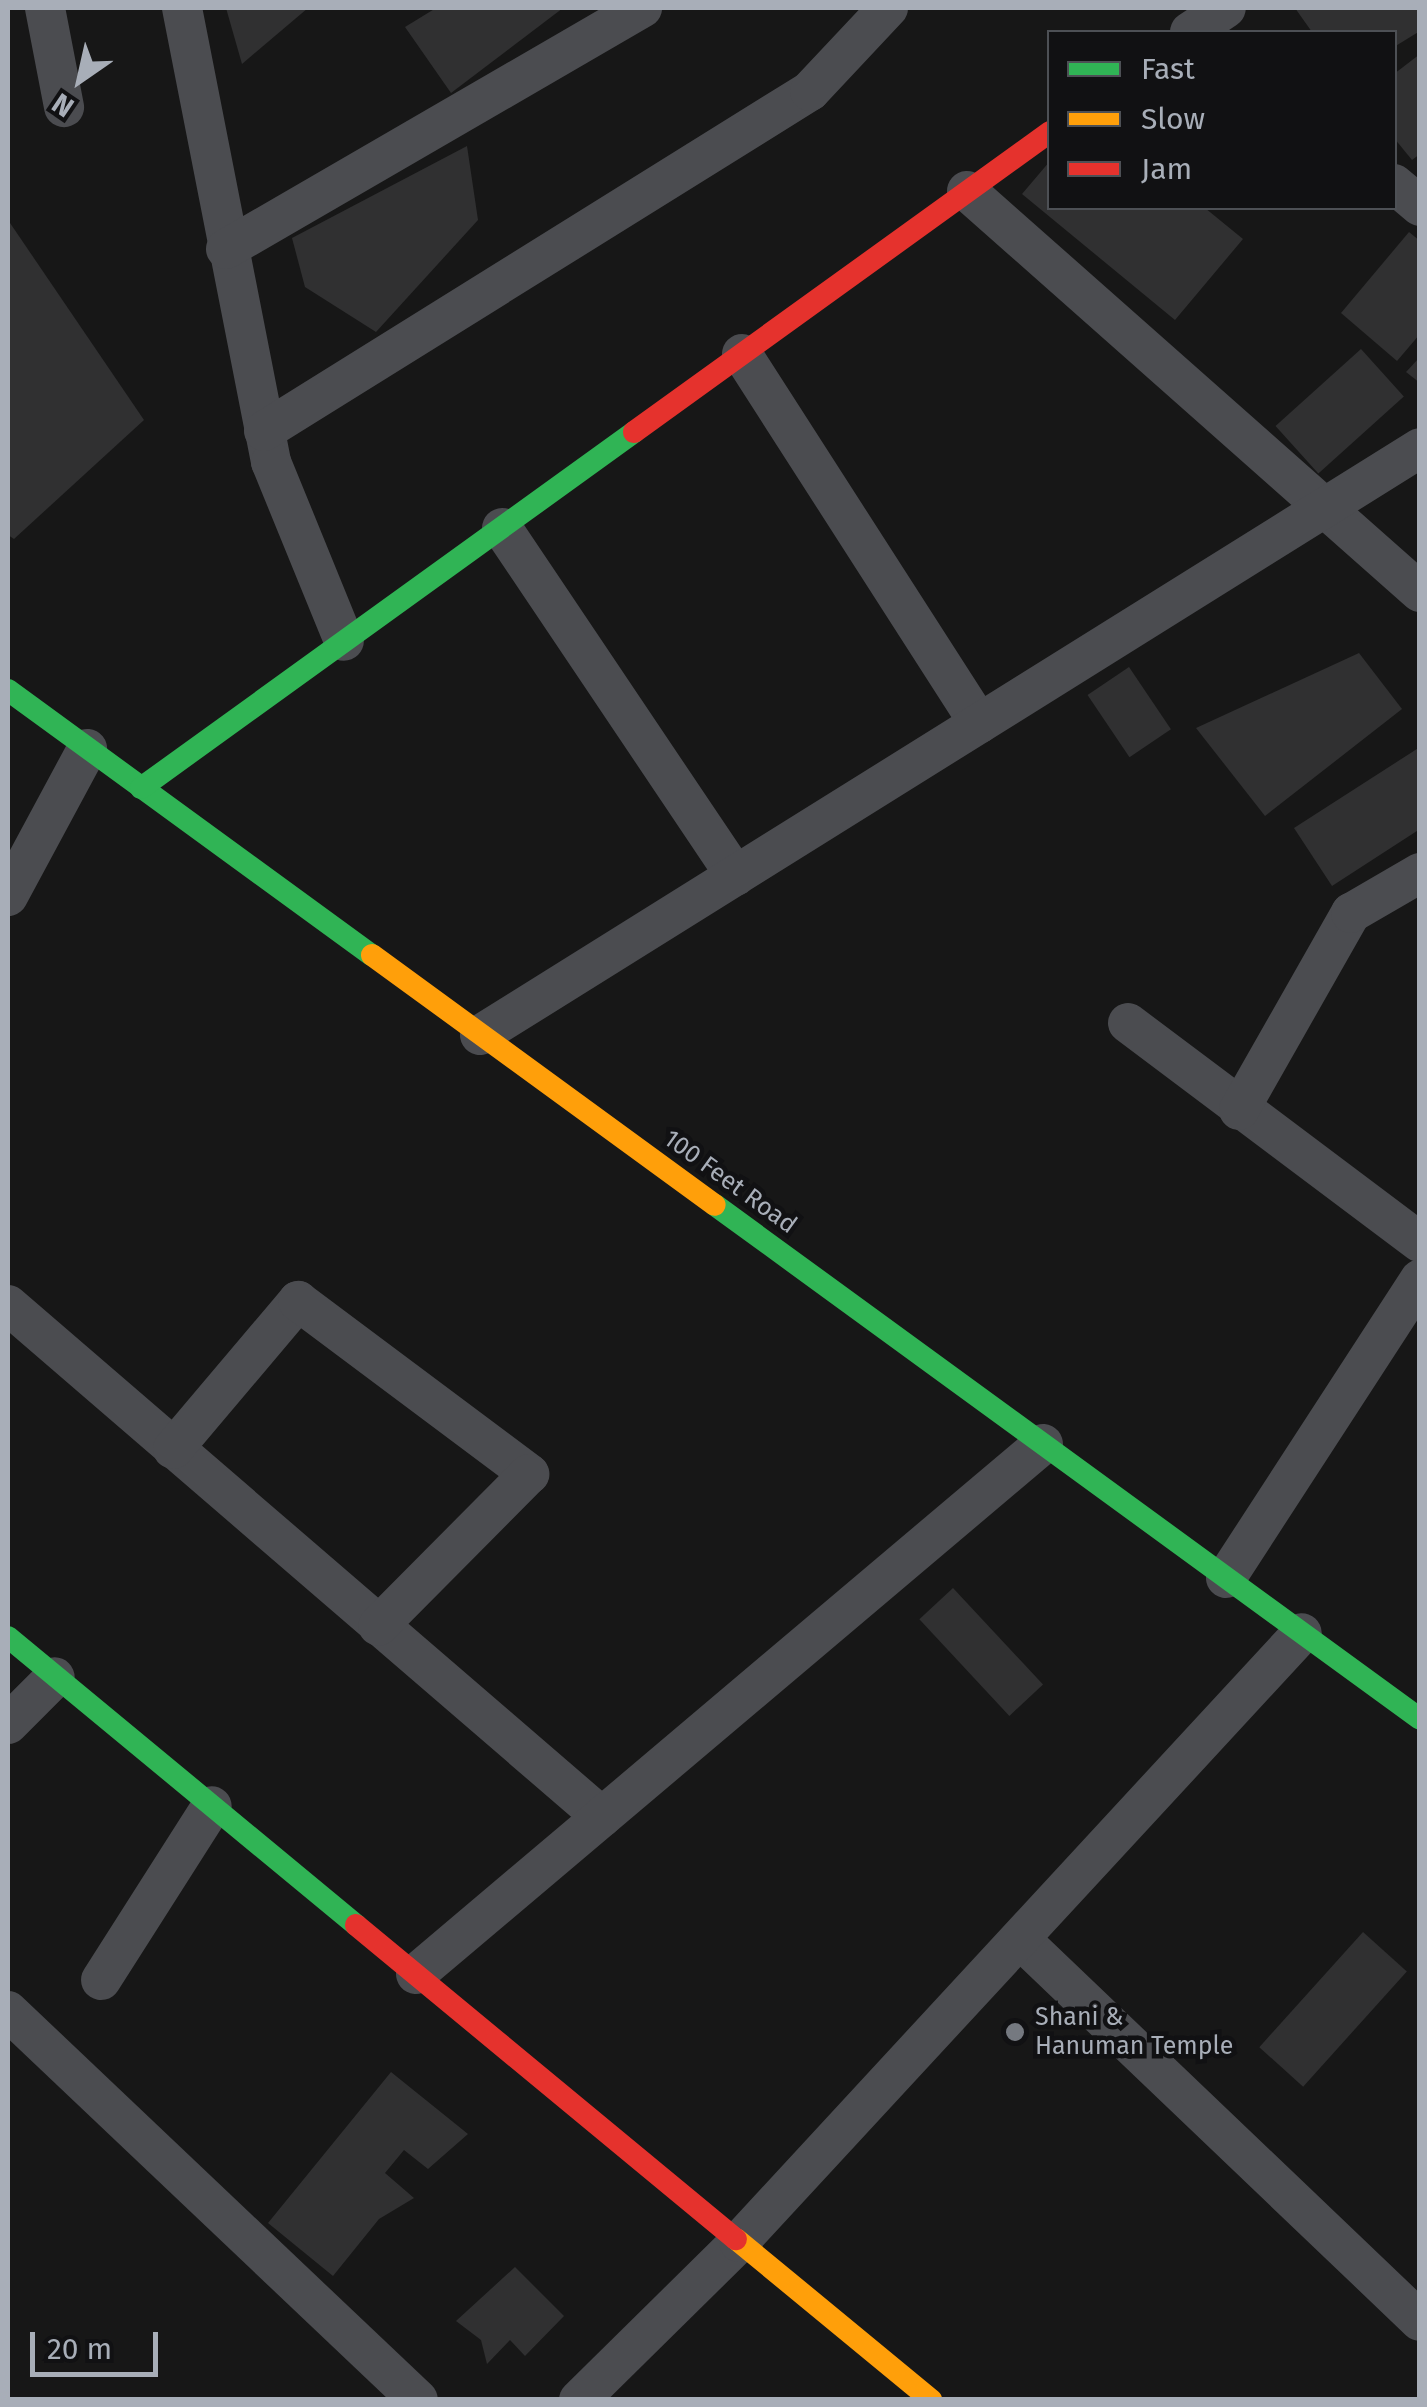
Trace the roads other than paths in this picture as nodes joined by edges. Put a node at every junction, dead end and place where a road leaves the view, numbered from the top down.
1 (45, 8) edge
2 (182, 8) edge
3 (642, 8) edge
4 (888, 8) edge
5 (64, 107) dead end
6 (1047, 134) edge
7 (1397, 187) edge
8 (967, 191) junction
9 (1420, 206) edge
10 (226, 249) junction
11 (742, 354) junction
12 (264, 431) junction
13 (1420, 448) edge
14 (1323, 508) junction
15 (502, 528) junction
16 (1420, 592) edge
17 (344, 641) junction
18 (8, 690) edge
19 (978, 723) junction
20 (88, 748) junction
21 (141, 788) junction
22 (1420, 873) edge
23 (736, 876) junction
24 (8, 896) edge
25 (1128, 1023) dead end
26 (480, 1035) junction
27 (1238, 1110) junction
28 (1420, 1242) edge
29 (1420, 1279) edge
30 (8, 1305) edge
31 (1043, 1444) junction
32 (173, 1450) junction
33 (1226, 1578) junction
34 (378, 1626) junction
35 (1302, 1633) junction
36 (8, 1638) edge
37 (56, 1677) junction
38 (1420, 1718) edge
39 (8, 1724) edge
40 (212, 1806) junction
41 (602, 1817) junction
42 (1020, 1938) junction
43 (416, 1974) junction
44 (101, 1980) dead end
45 (8, 2012) edge
46 (740, 2242) junction
47 (1420, 2321) edge
48 (418, 2400) edge
49 (580, 2400) edge
50 (931, 2400) edge

1 - 5 street
2 - 10 street
3 - 10 street
4 - 12 street
6 - 8 street
7 - 9 street
8 - 11 street
8 - 14 street
10 - 12 street
11 - 15 street
11 - 19 street
12 - 17 street
13 - 14 street
14 - 16 street
14 - 19 street
15 - 17 street
15 - 23 street
17 - 21 street
18 - 20 street, 100 Feet Road
19 - 23 street
20 - 21 street, 100 Feet Road
20 - 24 street
21 - 26 street, 100 Feet Road
22 - 27 street
23 - 26 street
25 - 27 street
26 - 31 street, 100 Feet Road
27 - 28 street
29 - 33 street
30 - 32 street
31 - 33 street, 100 Feet Road
31 - 41 street
32 - 34 street
32 - 34 street
33 - 35 street, 100 Feet Road
34 - 41 street
35 - 38 street, 100 Feet Road
35 - 42 street
36 - 37 street
37 - 39 street
37 - 40 street
40 - 43 street
40 - 44 street
41 - 43 street
42 - 46 street
42 - 47 street
43 - 46 street
45 - 48 street
46 - 49 street
46 - 50 street

